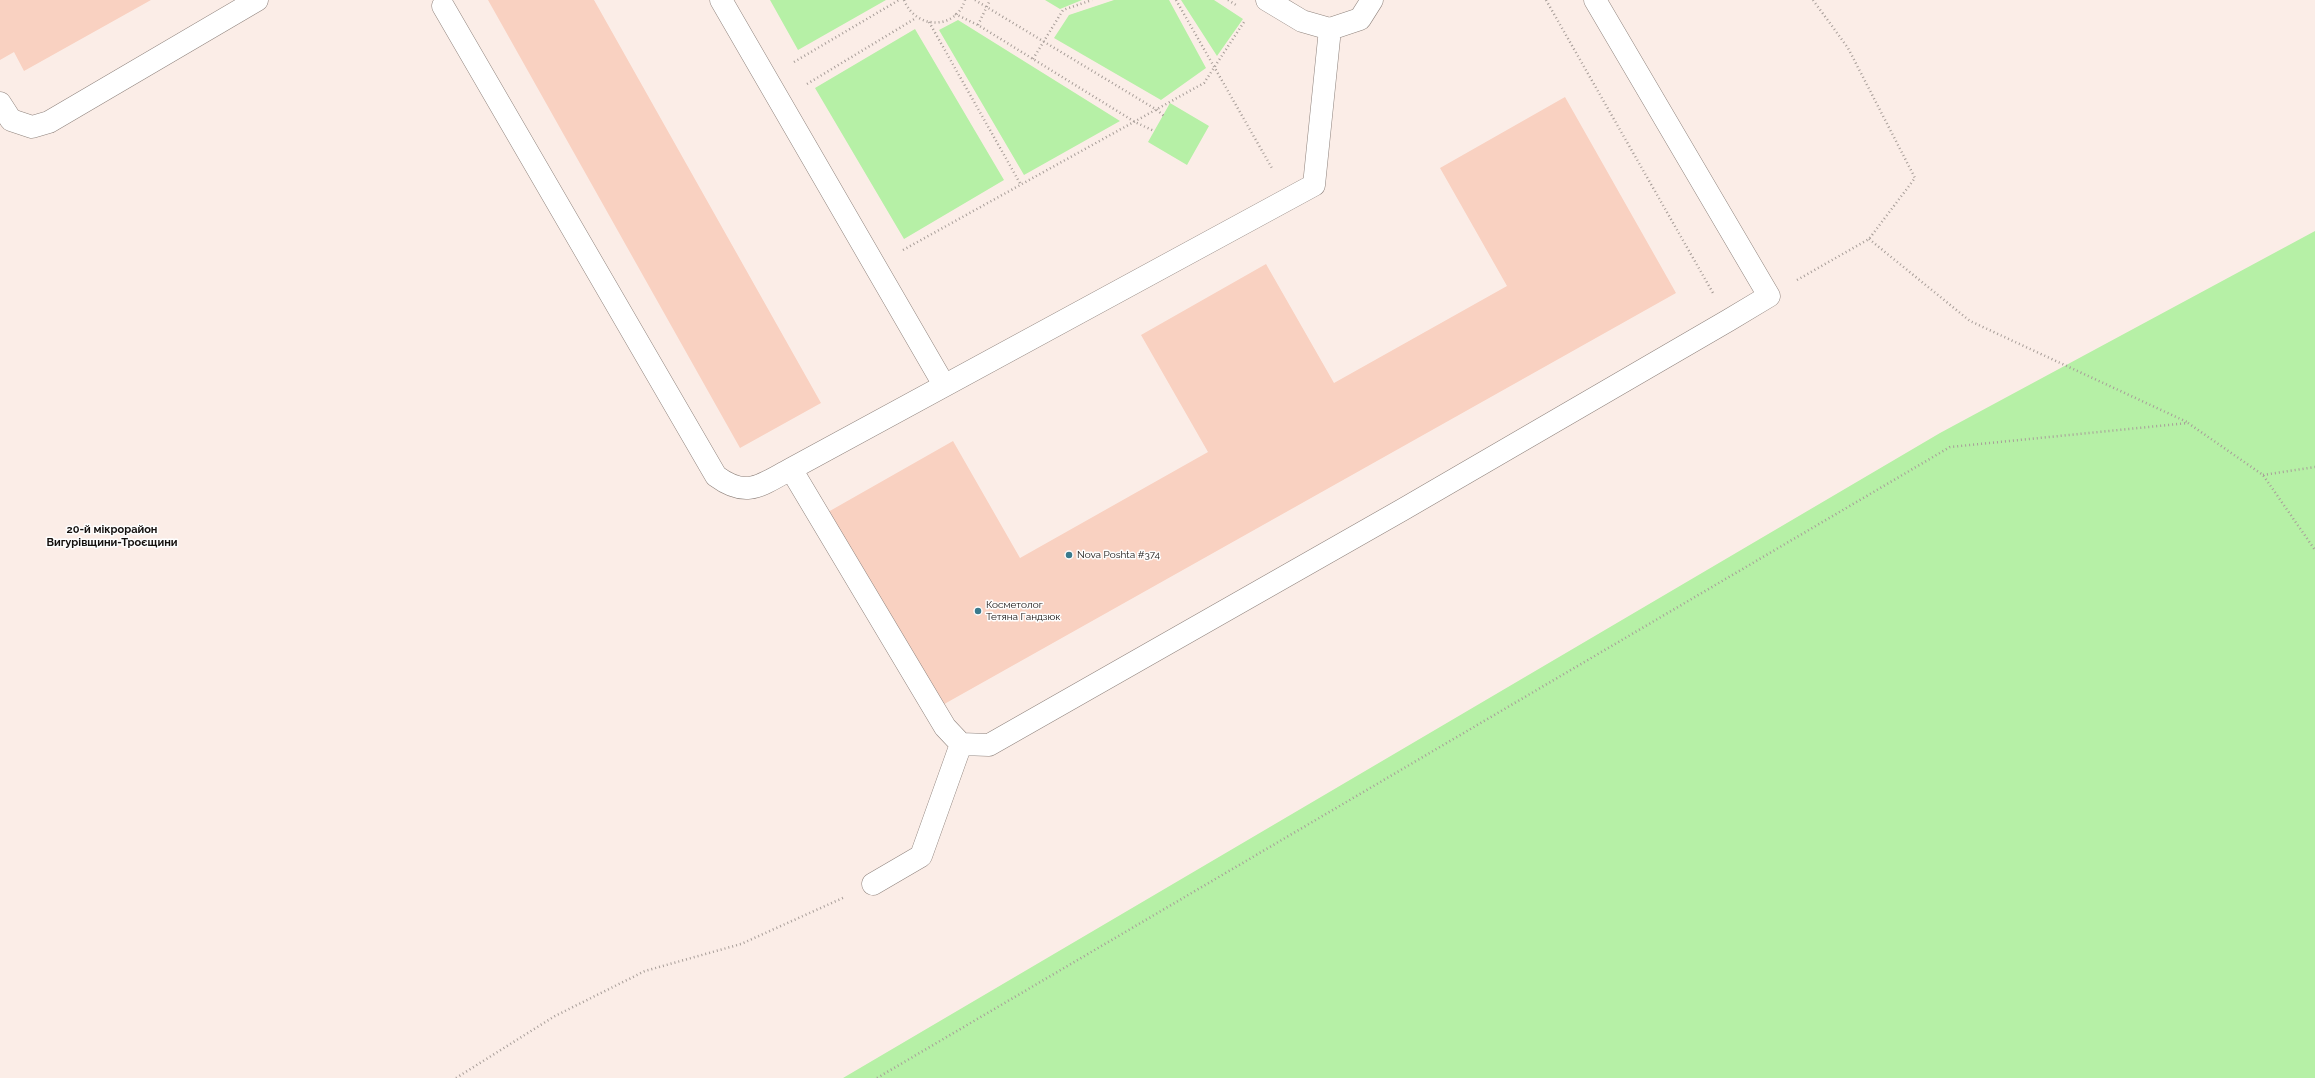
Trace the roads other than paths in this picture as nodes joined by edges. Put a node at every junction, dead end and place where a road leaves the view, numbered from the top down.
1 (257, 0) edge
2 (721, 0) edge
3 (1267, 0) edge
4 (1372, 0) edge
5 (1595, 0) edge
6 (443, 6) dead end
7 (1330, 29) junction
8 (0, 103) edge
9 (944, 385) junction
10 (791, 469) junction
11 (961, 744) junction
12 (873, 884) road end

1 - 8 lane
2 - 9 lane
3 - 7 lane
4 - 7 lane
5 - 11 lane
6 - 10 lane
7 - 9 lane
9 - 10 lane
10 - 11 lane
11 - 12 lane

